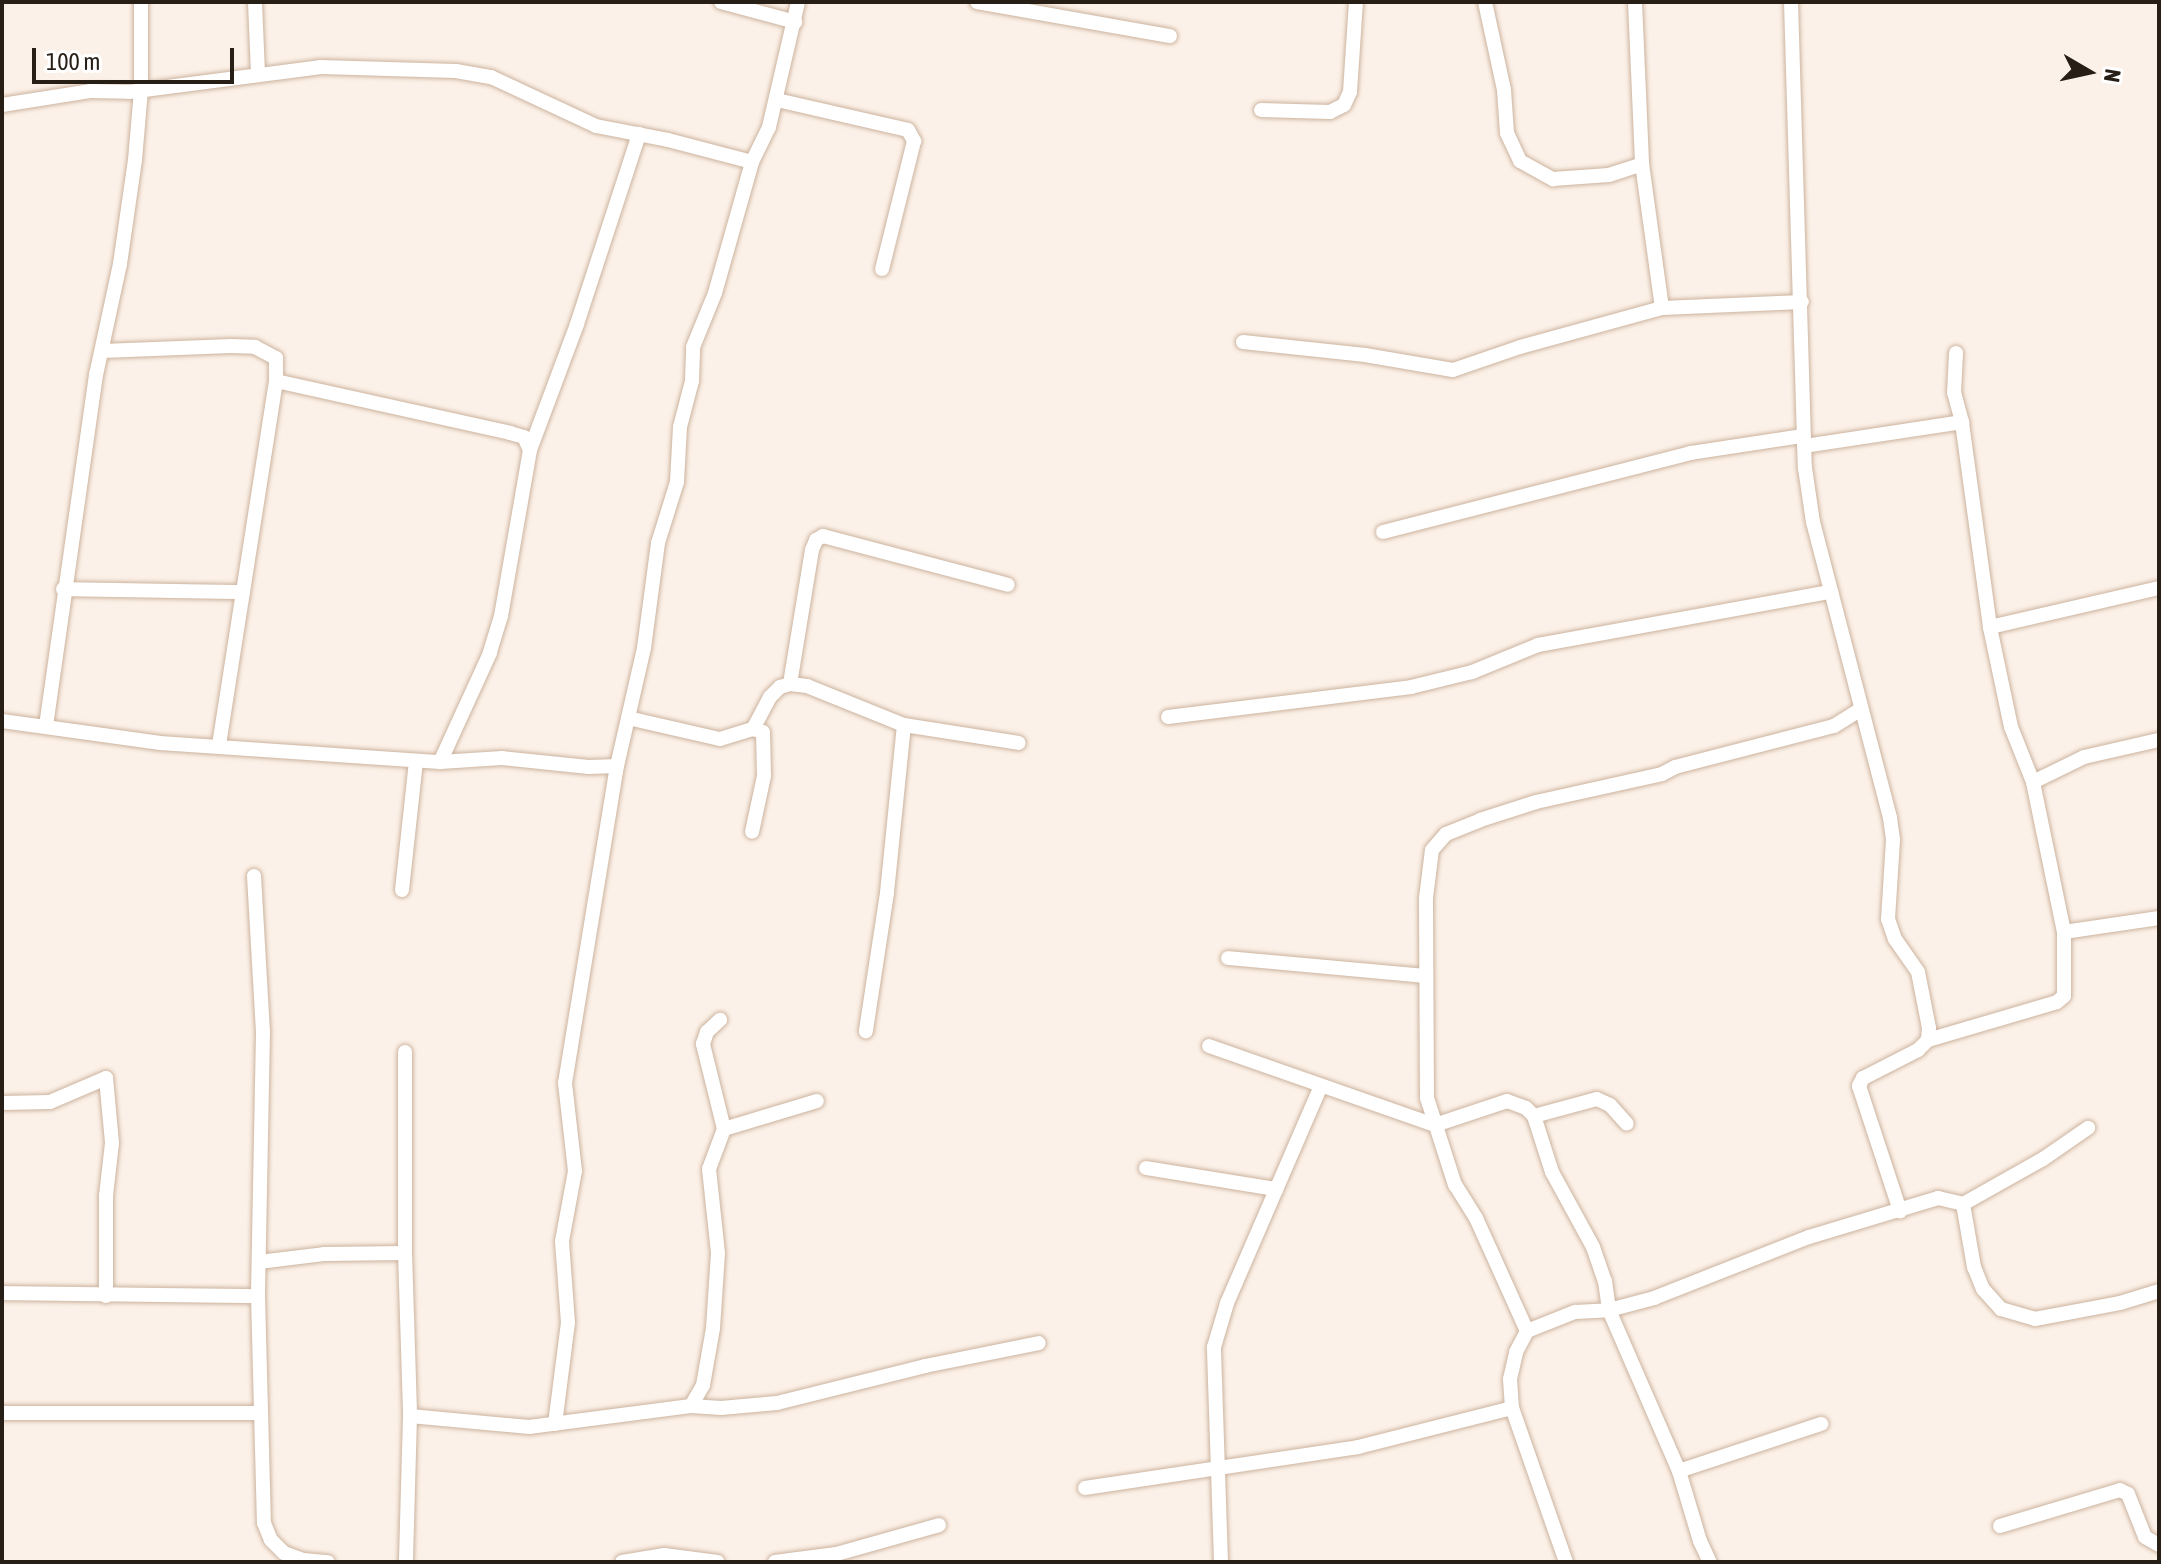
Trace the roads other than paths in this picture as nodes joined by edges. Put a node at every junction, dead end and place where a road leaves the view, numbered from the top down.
1 (141, 2) edge
2 (255, 2) edge
3 (721, 2) edge
4 (798, 2) edge
5 (977, 2) edge
6 (1356, 2) edge
7 (1485, 2) edge
8 (1635, 2) edge
9 (1791, 2) edge
10 (795, 22) junction
11 (1170, 36) dead end
12 (258, 75) junction
13 (141, 90) junction
14 (777, 100) junction
15 (2, 105) edge
16 (1261, 110) dead end
17 (639, 134) junction
18 (752, 162) junction
19 (1642, 164) junction
20 (882, 269) dead end
21 (1802, 302) junction
22 (1662, 308) junction
23 (1243, 342) dead end
24 (102, 351) junction
25 (1956, 353) dead end
26 (276, 381) junction
27 (1962, 422) junction
28 (1803, 441) junction
29 (530, 450) junction
30 (1383, 532) dead end
31 (1008, 585) dead end
32 (2159, 588) edge
33 (63, 589) junction
34 (243, 592) junction
35 (1831, 592) junction
36 (1990, 627) junction
37 (790, 684) junction
38 (1861, 709) junction
39 (1168, 717) dead end
40 (628, 718) junction
41 (2, 721) edge
42 (904, 725) junction
43 (46, 726) junction
44 (753, 729) junction
45 (2159, 740) edge
46 (1019, 743) dead end
47 (219, 746) junction
48 (416, 761) junction
49 (440, 762) junction
50 (617, 766) junction
51 (2033, 782) junction
52 (752, 832) dead end
53 (254, 876) dead end
54 (402, 890) dead end
55 (2159, 918) edge
56 (2064, 932) junction
57 (1228, 958) dead end
58 (1424, 976) junction
59 (720, 1020) dead end
60 (866, 1031) dead end
61 (1928, 1040) junction
62 (1209, 1046) dead end
63 (405, 1052) dead end
64 (1321, 1086) junction
65 (817, 1101) dead end
66 (2, 1103) edge
67 (1534, 1116) junction
68 (1627, 1124) dead end
69 (1435, 1125) junction
70 (2088, 1128) dead end
71 (724, 1129) junction
72 (1146, 1168) dead end
73 (1276, 1189) junction
74 (1963, 1204) junction
75 (1900, 1211) junction
76 (405, 1253) junction
77 (259, 1262) junction
78 (2159, 1291) edge
79 (2, 1293) edge
80 (106, 1296) junction
81 (258, 1296) junction
82 (1609, 1310) junction
83 (1527, 1331) junction
84 (1039, 1343) dead end
85 (691, 1406) junction
86 (1512, 1408) junction
87 (2, 1413) edge
88 (261, 1413) junction
89 (410, 1416) junction
90 (555, 1424) junction
91 (1821, 1424) dead end
92 (1218, 1467) junction
93 (1679, 1471) junction
94 (1085, 1488) dead end
95 (939, 1525) dead end
96 (2000, 1526) dead end
97 (2159, 1545) edge
98 (837, 1558) edge
99 (328, 1562) edge
100 (406, 1562) edge
101 (622, 1562) edge
102 (718, 1562) edge
103 (775, 1562) edge
104 (1221, 1562) edge
105 (1566, 1562) edge
106 (1710, 1562) edge

1 - 13 street
2 - 12 street
3 - 10 street
4 - 10 street
5 - 11 street
6 - 16 street
7 - 19 street
8 - 19 street
9 - 21 street
10 - 14 street
12 - 13 street
12 - 17 street
13 - 15 street
13 - 24 street
14 - 18 street
14 - 20 street
17 - 18 street
17 - 29 street
18 - 40 street
19 - 22 street
21 - 22 street
21 - 28 street
22 - 23 street
24 - 26 street
24 - 33 street
25 - 27 street
26 - 29 street
26 - 34 street
27 - 28 street
27 - 36 street
28 - 30 street
28 - 35 street
29 - 49 street
31 - 37 street
32 - 36 street
33 - 34 street
33 - 43 street
34 - 47 street
35 - 38 street
35 - 39 street
36 - 51 street
37 - 42 street
37 - 44 street
38 - 58 street
38 - 61 street
40 - 44 street
40 - 50 street
41 - 43 street
42 - 46 street
42 - 60 street
43 - 47 street
44 - 52 street
45 - 51 street
47 - 48 street
48 - 49 street
48 - 54 street
49 - 50 street
50 - 90 street
51 - 56 street
53 - 77 street
55 - 56 street
56 - 61 street
57 - 58 street
58 - 69 street
59 - 71 street
61 - 75 street
62 - 64 street
63 - 76 street
64 - 69 street
64 - 73 street
65 - 71 street
66 - 80 street
67 - 68 street
67 - 69 street
67 - 82 street
69 - 83 street
70 - 74 street
71 - 85 street
72 - 73 street
73 - 92 street
74 - 75 street
74 - 78 street
75 - 82 street
76 - 77 street
76 - 89 street
77 - 81 street
79 - 80 street
80 - 81 street
81 - 88 street
82 - 83 street
82 - 93 street
83 - 86 street
84 - 85 street
85 - 90 street
86 - 92 street
86 - 105 street
87 - 88 street
88 - 99 street
89 - 90 street
89 - 100 street
91 - 93 street
92 - 94 street
92 - 104 street
93 - 106 street
95 - 98 street
96 - 97 street
98 - 103 street
101 - 102 street

